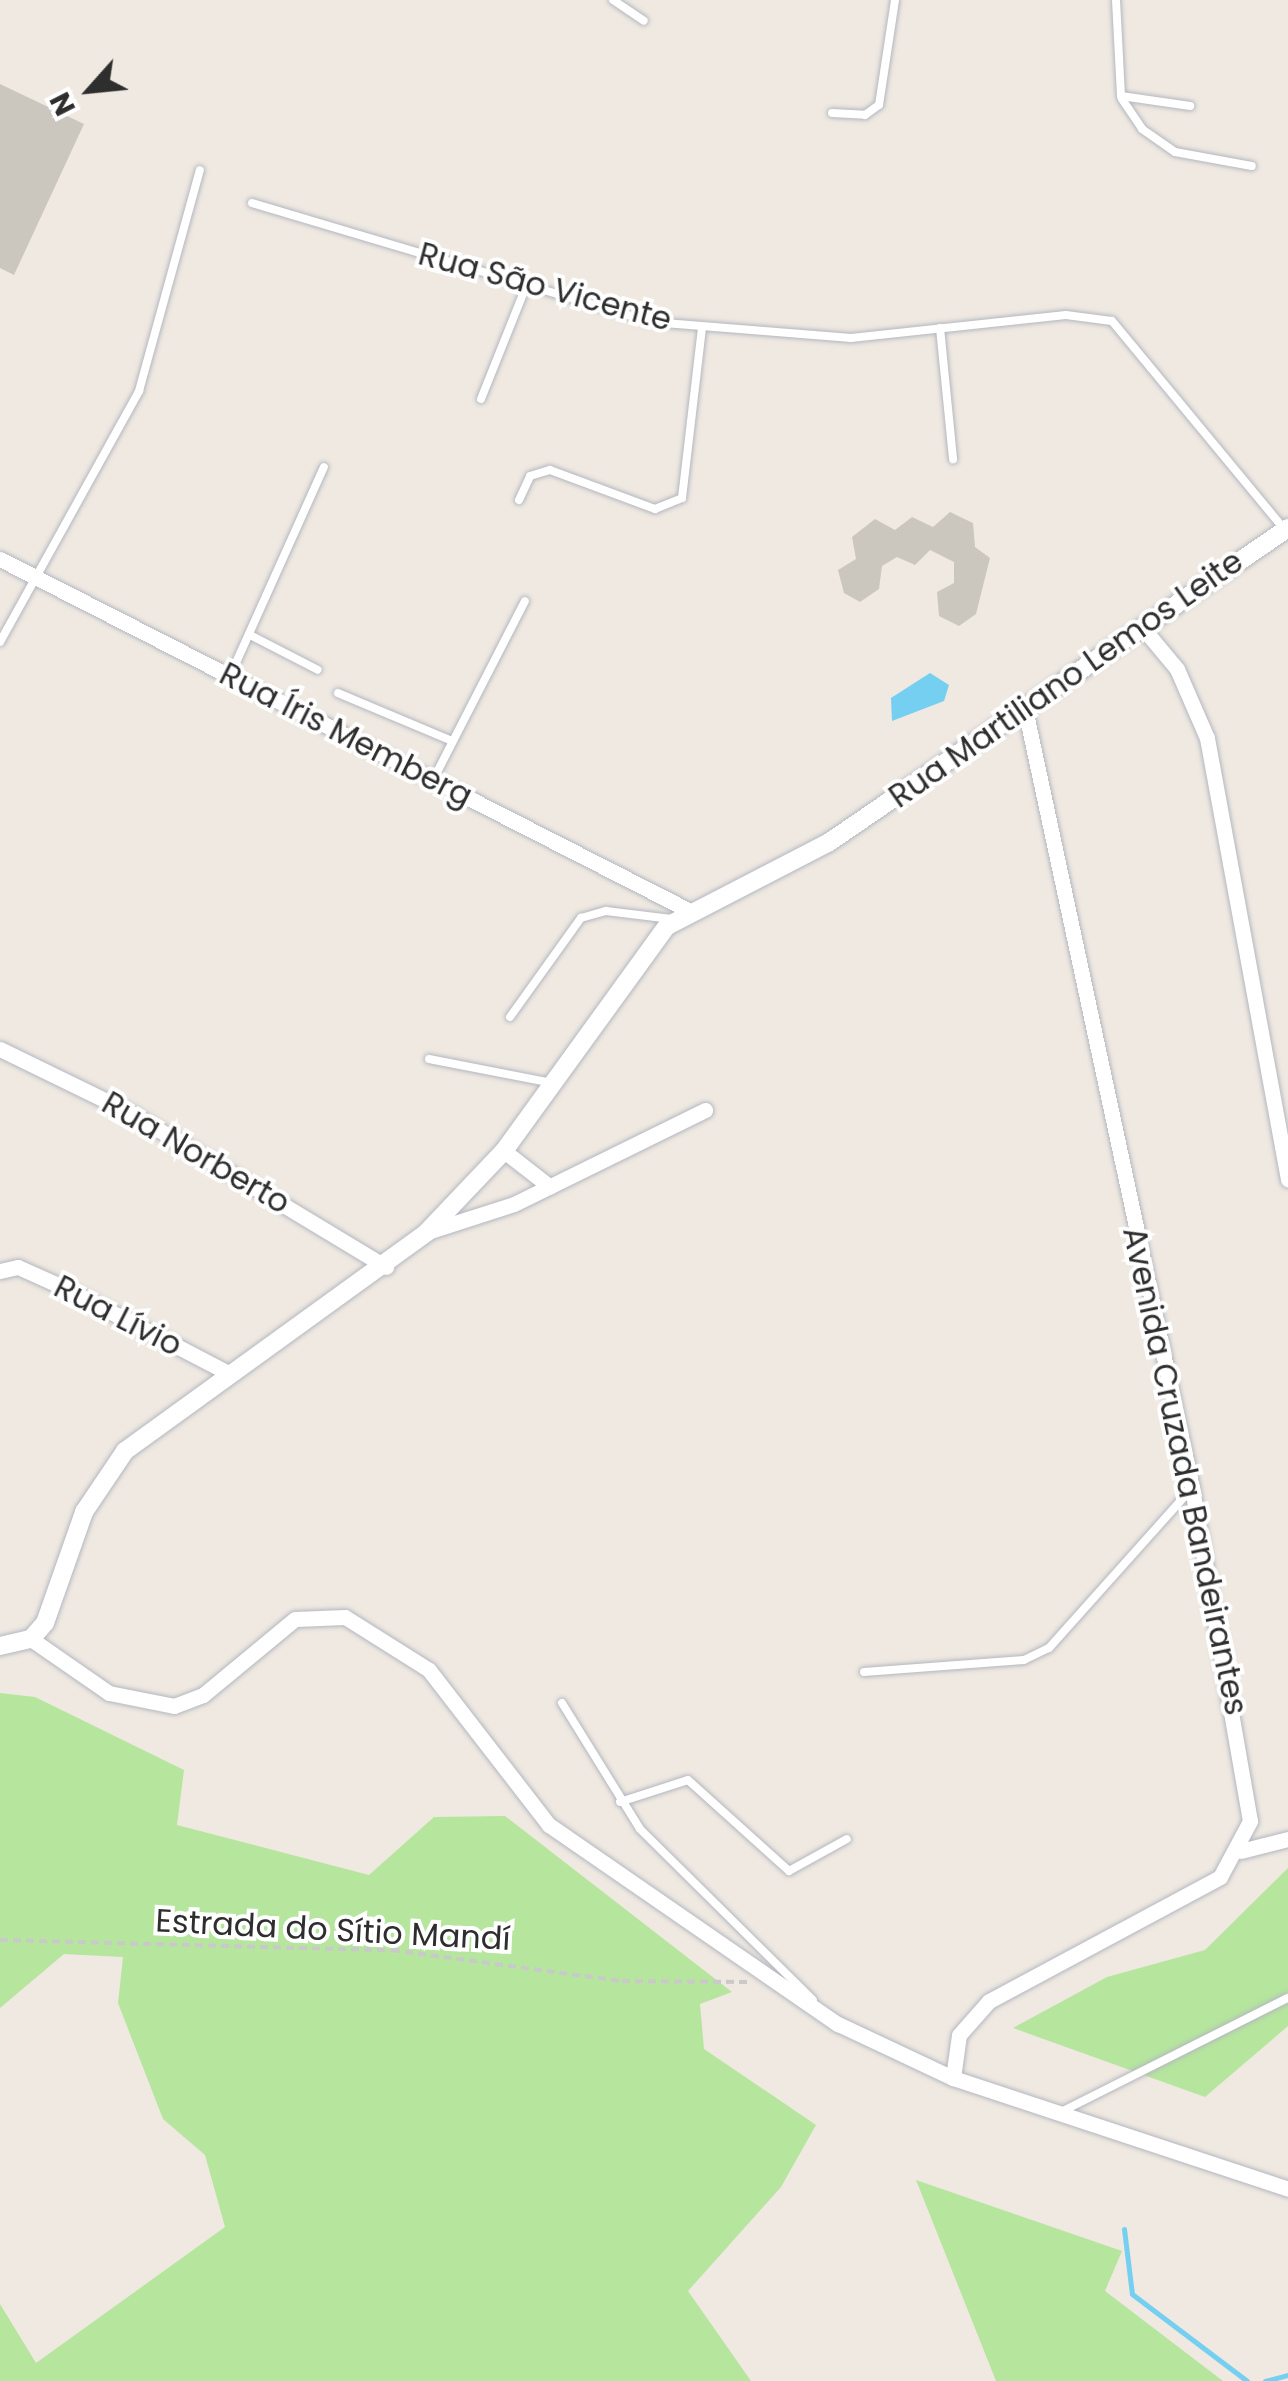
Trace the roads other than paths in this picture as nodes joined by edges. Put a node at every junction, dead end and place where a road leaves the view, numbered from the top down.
1 (613, 0) edge
2 (896, 0) edge
3 (1116, 0) edge
4 (644, 21) dead end
5 (1120, 96) junction
6 (1190, 106) dead end
7 (832, 113) dead end
8 (1252, 166) dead end
9 (200, 170) dead end
10 (252, 203) dead end
11 (527, 284) junction
12 (702, 326) junction
13 (940, 328) junction
14 (481, 399) dead end
15 (953, 459) dead end
16 (324, 467) dead end
17 (520, 500) dead end
18 (1286, 529) edge
19 (0, 558) edge
20 (40, 580) junction
21 (524, 601) dead end
22 (1142, 627) junction
23 (250, 635) junction
24 (0, 642) edge
25 (318, 670) dead end
26 (230, 676) junction
27 (338, 693) dead end
28 (1026, 714) junction
29 (452, 741) junction
30 (432, 780) junction
31 (686, 916) junction
32 (510, 1017) dead end
33 (0, 1049) edge
34 (429, 1059) dead end
35 (552, 1083) junction
36 (705, 1110) dead end
37 (504, 1152) junction
38 (1288, 1180) edge
39 (550, 1187) junction
40 (427, 1232) junction
41 (386, 1266) junction
42 (2, 1270) edge
43 (230, 1374) junction
44 (1192, 1488) junction
45 (31, 1640) junction
46 (0, 1646) edge
47 (864, 1672) dead end
48 (562, 1702) dead end
49 (620, 1802) junction
50 (847, 1839) dead end
51 (1288, 1839) edge
52 (1241, 1851) junction
53 (1288, 1998) edge
54 (838, 2024) junction
55 (953, 2078) junction
56 (1060, 2113) junction
57 (1288, 2189) edge

1 - 4 lane
2 - 7 lane
3 - 5 lane
5 - 6 lane
5 - 8 lane
9 - 20 lane
10 - 11 lane, Rua São Vicente
11 - 12 lane, Rua São Vicente
11 - 14 lane
12 - 13 lane, Rua São Vicente
12 - 17 lane
13 - 15 lane
13 - 18 lane, Rua São Vicente
16 - 23 lane
18 - 22 street, Rua Martiliano Lemos Leite
19 - 20 street, Rua Íris Memberg
20 - 24 lane
20 - 26 street, Rua Íris Memberg
21 - 29 lane
22 - 28 street, Rua Martiliano Lemos Leite
22 - 38 street
23 - 25 lane
23 - 26 lane
26 - 30 street, Rua Íris Memberg
27 - 29 lane
28 - 31 street, Rua Martiliano Lemos Leite
28 - 44 street, Avenida Cruzada Bandeirantes
29 - 30 lane
30 - 31 street, Rua Íris Memberg
31 - 32 lane
31 - 35 street, Rua Martiliano Lemos Leite
33 - 41 street, Rua Norberto
34 - 35 lane
35 - 37 street, Rua Martiliano Lemos Leite
36 - 39 street, Rua Martiliano Lemos Leite
37 - 39 street
37 - 40 street, Rua Martiliano Lemos Leite
39 - 40 street, Rua Martiliano Lemos Leite
40 - 41 street, Rua Martiliano Lemos Leite
41 - 43 street, Rua Martiliano Lemos Leite
42 - 43 street, Rua Lívio
43 - 45 street, Rua Martiliano Lemos Leite
44 - 47 lane
44 - 52 street, Avenida Cruzada Bandeirantes
45 - 46 street
45 - 54 street
48 - 49 lane
49 - 50 lane
49 - 54 lane
51 - 52 street
52 - 55 street
53 - 56 lane
54 - 55 street
55 - 56 street
56 - 57 street

